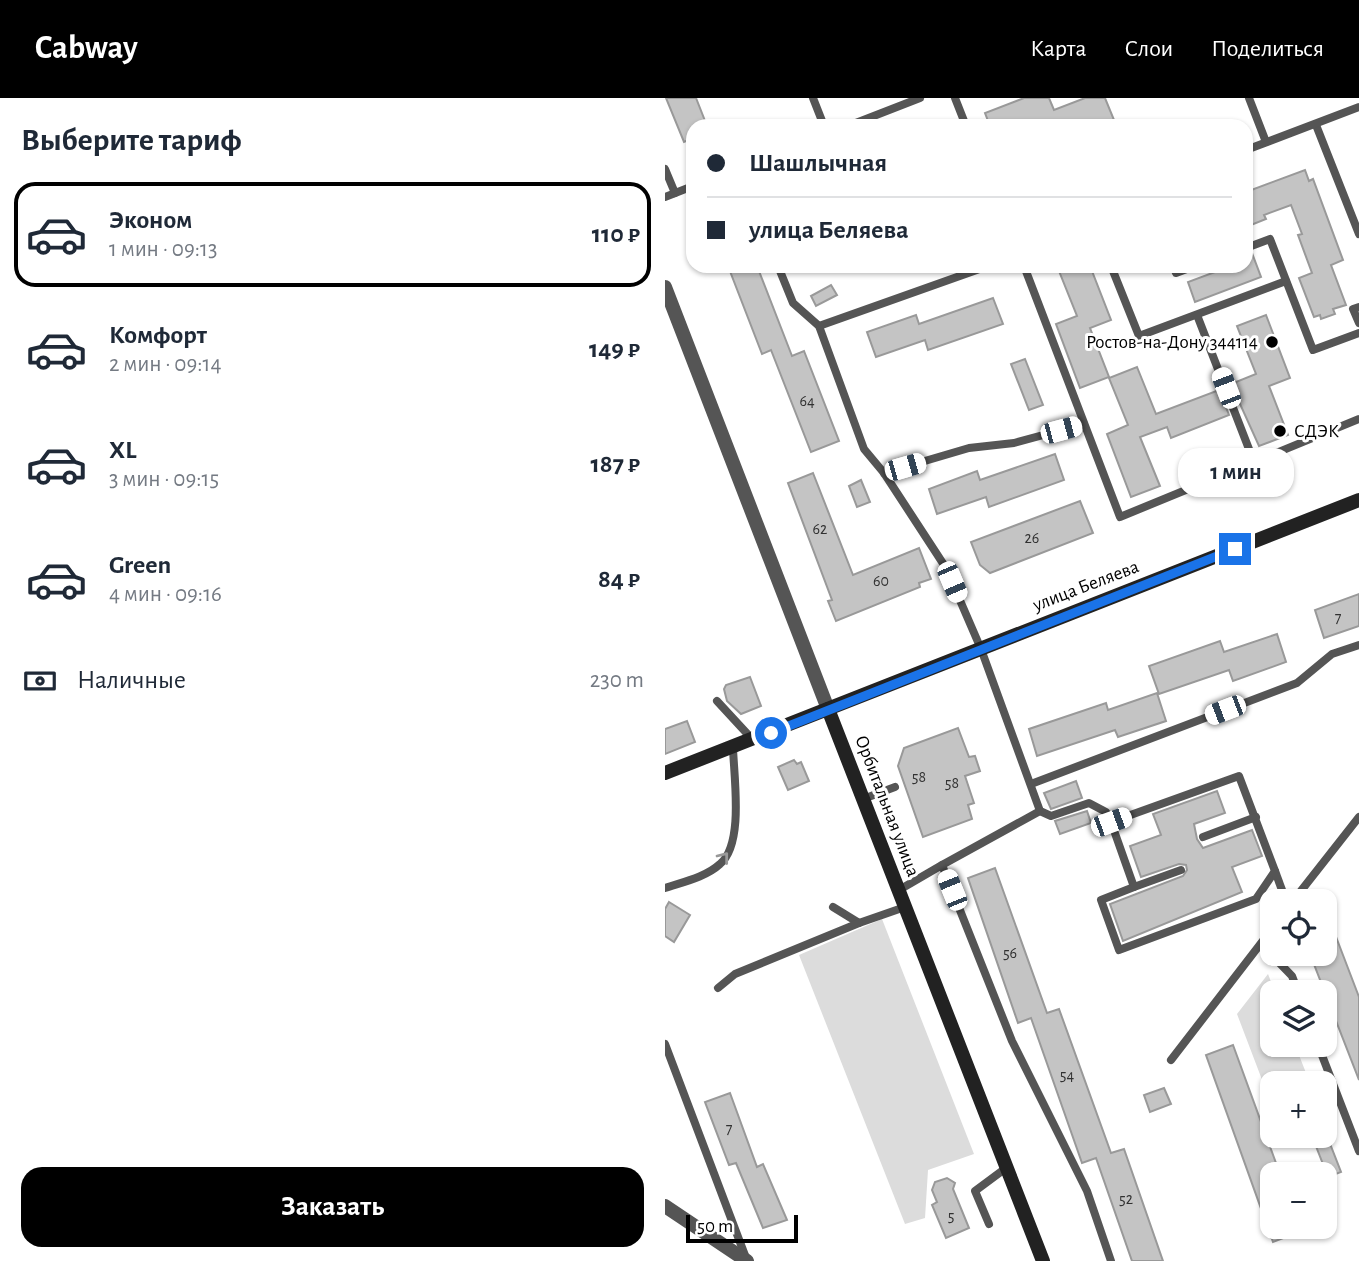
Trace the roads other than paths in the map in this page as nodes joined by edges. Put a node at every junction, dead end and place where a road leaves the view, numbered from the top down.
1 (813, 98) edge
2 (920, 98) edge
3 (955, 98) edge
4 (1249, 98) edge
5 (1359, 107) edge
6 (821, 119) edge
7 (866, 119) edge
8 (963, 119) edge
9 (1316, 125) junction
10 (1266, 142) junction
11 (1253, 147) edge
12 (665, 169) edge
13 (686, 189) edge
14 (675, 193) junction
15 (665, 197) edge
16 (1359, 234) edge
17 (1253, 245) edge
18 (781, 273) edge
19 (968, 273) edge
20 (1027, 273) edge
21 (1114, 273) edge
22 (1286, 281) junction
23 (665, 287) edge
24 (1359, 307) edge
25 (1197, 315) junction
26 (1359, 323) edge
27 (819, 326) junction
28 (1359, 333) edge
29 (1359, 419) edge
30 (1084, 424) junction
31 (1254, 462) junction
32 (884, 473) junction
33 (1359, 500) edge
34 (1359, 645) edge
35 (981, 649) junction
36 (717, 701) dead end
37 (828, 709) junction
38 (753, 740) junction
39 (733, 748) junction
40 (665, 773) edge
41 (1031, 784) junction
42 (895, 787) dead end
43 (863, 799) junction
44 (1040, 811) junction
45 (1256, 817) junction
46 (1359, 817) edge
47 (1111, 822) junction
48 (1203, 837) dead end
49 (942, 865) junction
50 (1181, 870) dead end
51 (1275, 871) junction
52 (1134, 887) junction
53 (665, 888) edge
54 (1282, 889) edge
55 (1302, 889) edge
56 (899, 890) junction
57 (905, 907) junction
58 (833, 908) dead end
59 (859, 923) junction
60 (1260, 945) edge
61 (1282, 966) edge
62 (1294, 980) edge
63 (718, 988) dead end
64 (665, 1044) edge
65 (1323, 1057) edge
66 (1171, 1060) dead end
67 (1359, 1152) edge
68 (1006, 1168) junction
69 (665, 1206) edge
70 (989, 1224) dead end
71 (747, 1260) edge
72 (1043, 1261) edge
73 (1111, 1261) edge

1 - 6 lane
2 - 7 lane
3 - 8 lane
4 - 10 lane
5 - 9 lane
9 - 10 lane
9 - 16 lane
10 - 11 lane
12 - 14 lane
13 - 14 lane
14 - 15 lane
17 - 22 lane
18 - 27 lane
19 - 27 lane
20 - 30 lane
21 - 25 lane
22 - 25 lane
22 - 28 lane
23 - 37 street, Орбитальная улица
24 - 26 lane
25 - 31 lane
27 - 32 lane
29 - 31 lane
30 - 31 lane
30 - 32 lane
32 - 35 lane
33 - 35 main road, улица Беляева
34 - 41 lane
35 - 37 main road, улица Беляева
35 - 41 lane
36 - 38 lane
37 - 38 main road, улица Беляева
37 - 43 main road, Орбитальная улица
38 - 39 main road, улица Беляева
39 - 40 main road, улица Беляева
53 -> 39 lane
41 - 44 lane
42 - 43 lane
43 - 56 main road, Орбитальная улица
44 - 47 lane
44 - 49 lane
45 - 47 lane
45 - 48 lane
45 - 51 lane
46 - 55 lane
47 - 52 lane
49 - 56 lane
49 - 73 lane
50 - 52 lane
51 - 52 lane
51 - 54 lane
56 - 57 main road, Орбитальная улица
57 - 59 lane
57 - 68 main road, Орбитальная улица
58 - 59 lane
59 - 63 lane
60 - 66 lane
61 - 62 lane
64 - 71 lane
65 - 67 lane
68 - 70 lane
68 - 72 main road, Орбитальная улица
69 - 71 street

